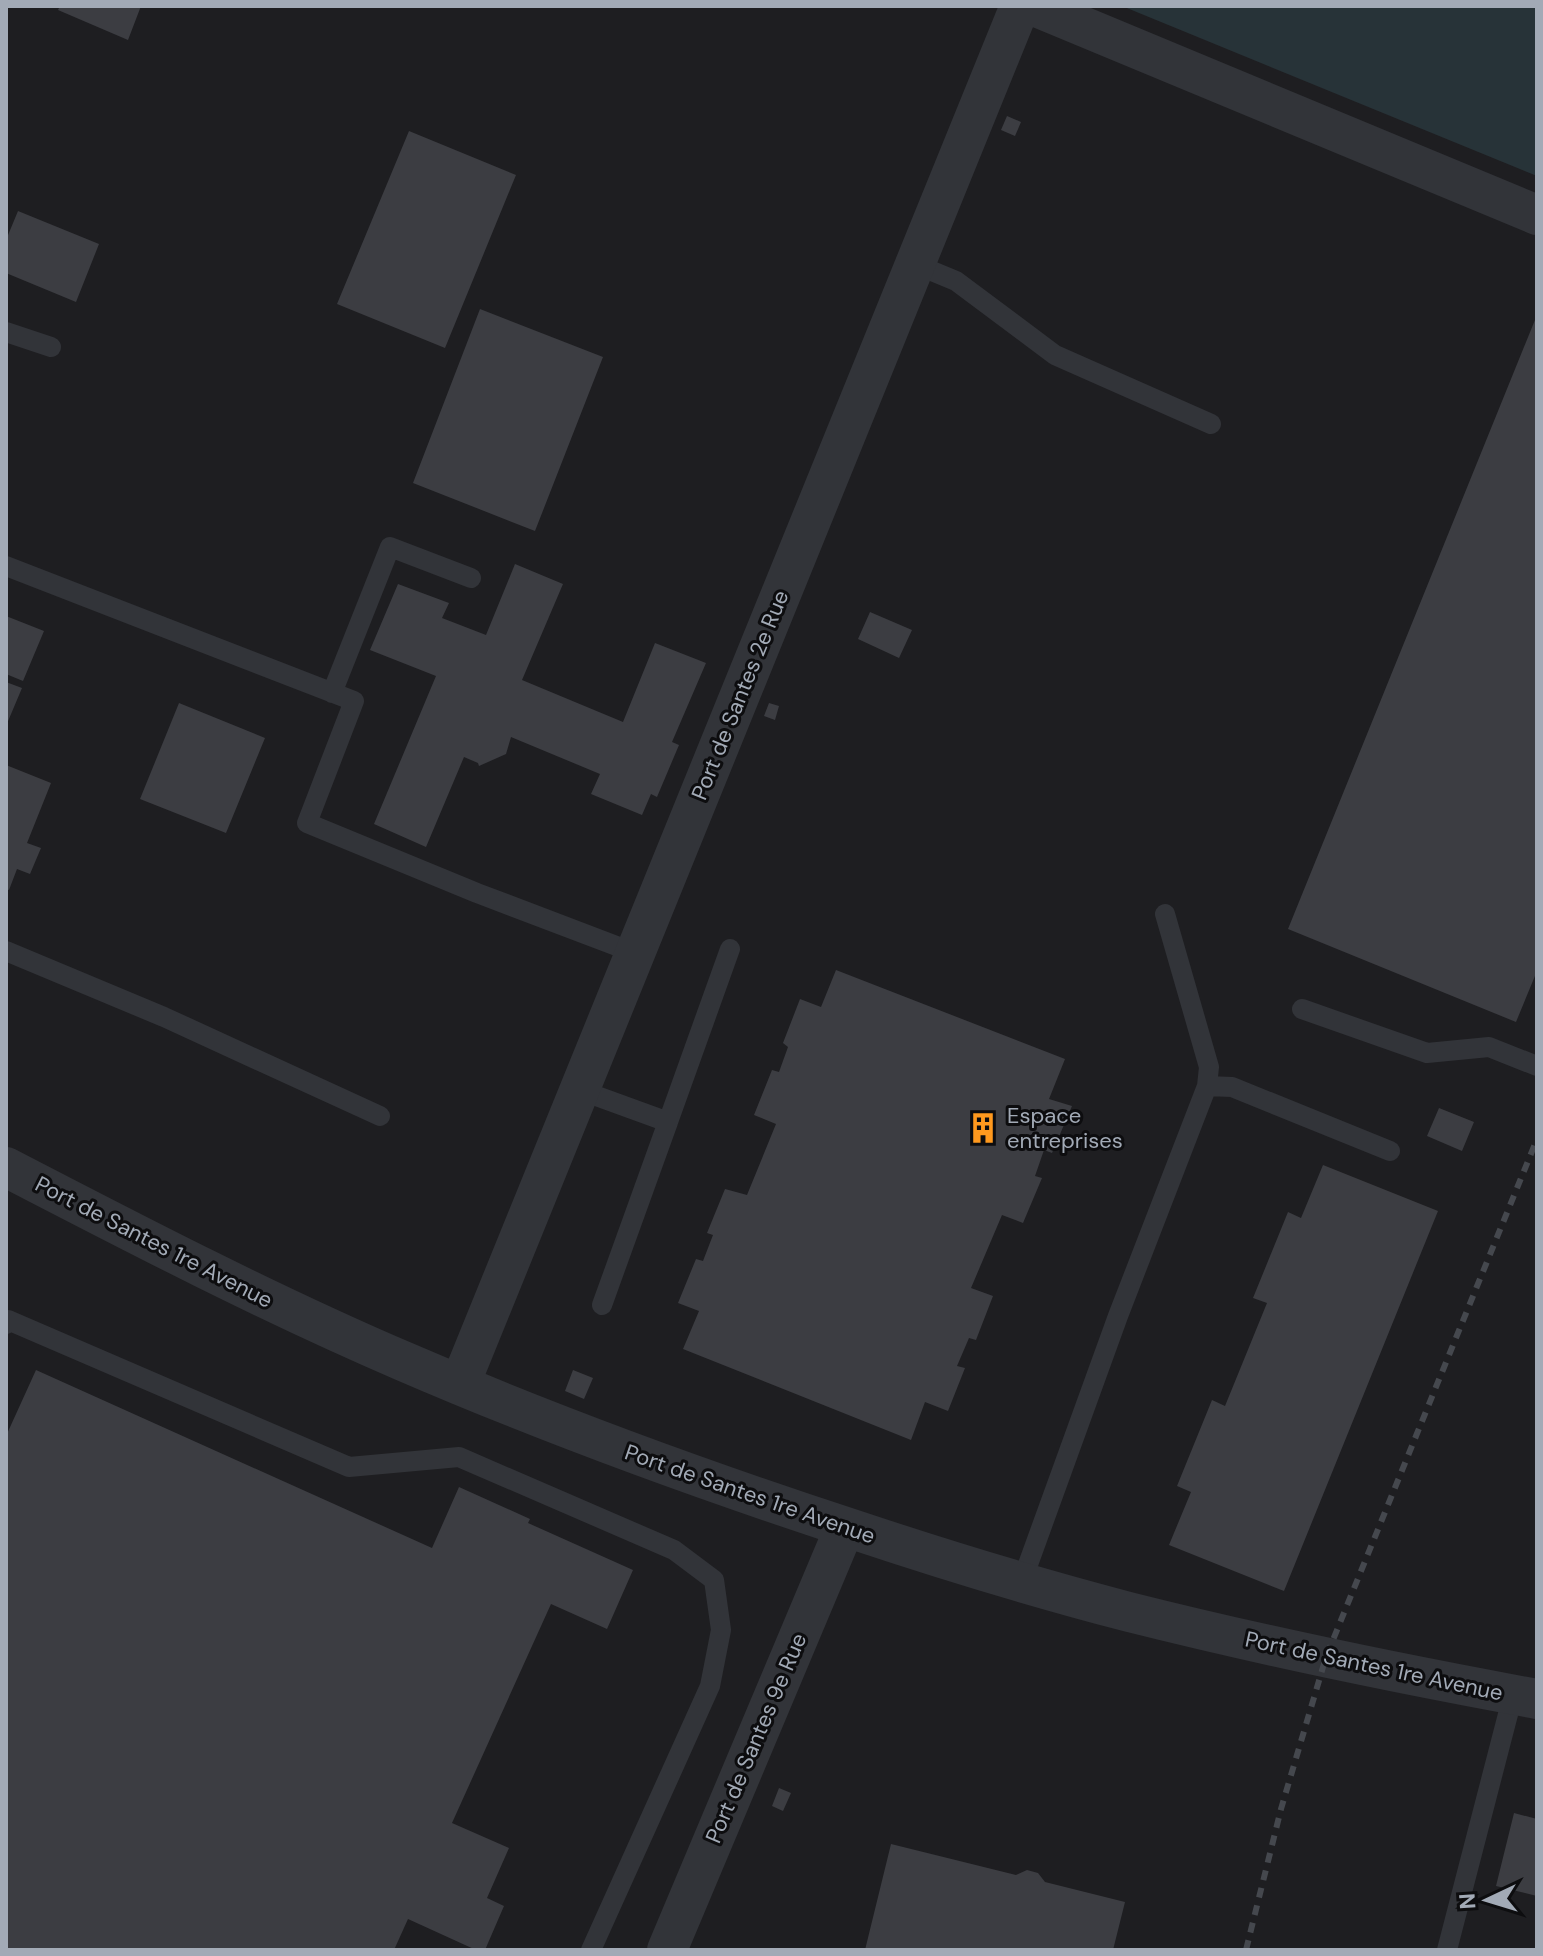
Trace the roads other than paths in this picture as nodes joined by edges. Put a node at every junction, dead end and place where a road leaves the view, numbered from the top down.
1 (1020, 6) edge
2 (1034, 6) edge
3 (1537, 215) edge
4 (915, 264) junction
5 (6, 332) edge
6 (51, 347) dead end
7 (1211, 424) dead end
8 (6, 566) edge
9 (471, 578) dead end
10 (332, 693) junction
11 (1165, 914) dead end
12 (730, 949) dead end
13 (6, 951) edge
14 (635, 953) junction
15 (1302, 1009) dead end
16 (1537, 1066) edge
17 (1207, 1086) junction
18 (580, 1090) junction
19 (380, 1116) dead end
20 (668, 1122) junction
21 (1390, 1151) dead end
22 (6, 1167) edge
23 (602, 1305) dead end
24 (6, 1324) edge
25 (460, 1384) junction
26 (845, 1527) junction
27 (1022, 1581) junction
28 (1525, 1697) edge
29 (591, 1950) edge
30 (667, 1950) edge
31 (1447, 1950) edge

1 - 4 street, Port de Santes 2e Rue
2 - 3 street
4 - 7 lane
4 - 14 street, Port de Santes 2e Rue
5 - 6 lane
8 - 10 lane
9 - 10 lane
10 - 14 lane
11 - 17 lane
12 - 20 lane
13 - 19 lane
14 - 18 street, Port de Santes 2e Rue
15 - 16 lane
17 - 21 lane
17 - 27 lane
18 - 20 lane
18 - 25 street, Port de Santes 2e Rue
20 - 23 lane
22 - 25 street, Port de Santes 1re Avenue
24 - 29 lane
25 - 26 street, Port de Santes 1re Avenue
26 - 27 street, Port de Santes 1re Avenue
26 - 30 street, Port de Santes 9e Rue
27 - 28 street, Port de Santes 1re Avenue
28 - 31 lane

